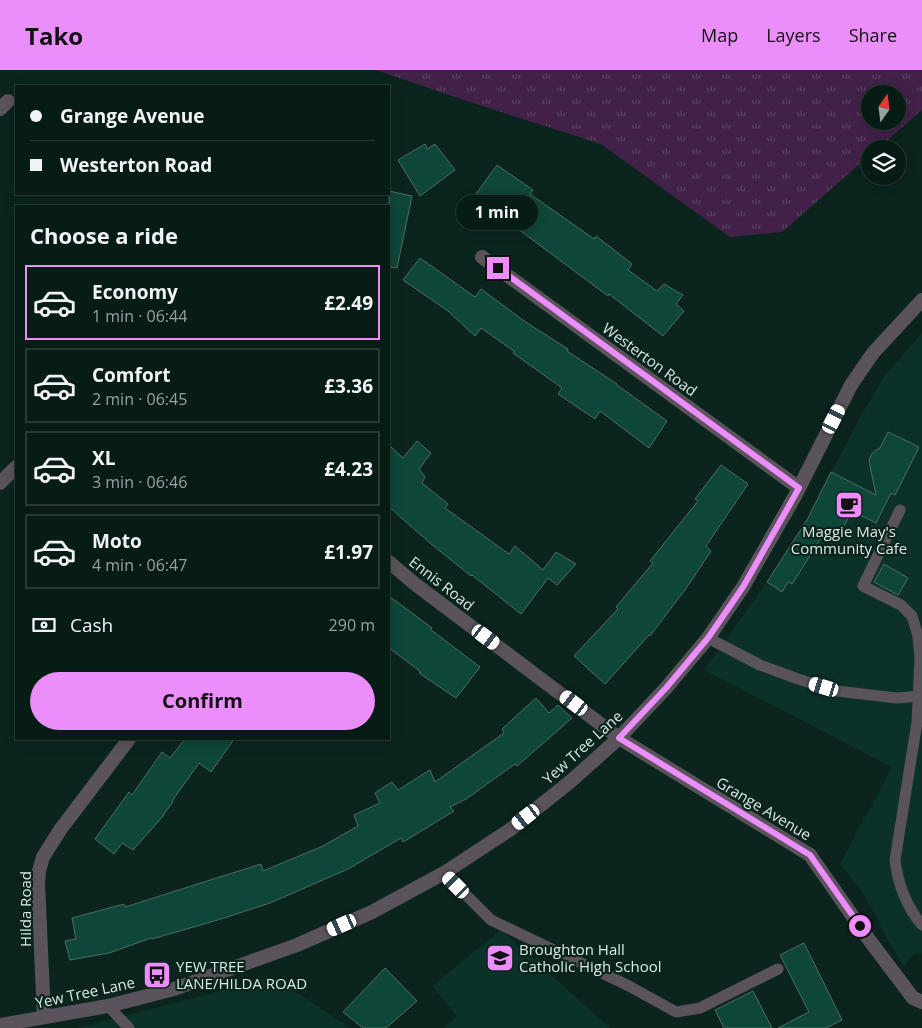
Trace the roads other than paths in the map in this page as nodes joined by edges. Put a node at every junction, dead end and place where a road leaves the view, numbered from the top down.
1 (482, 256) dead end
2 (920, 306) edge
3 (15, 469) edge
4 (0, 483) edge
5 (799, 488) junction
6 (900, 510) dead end
7 (390, 563) edge
8 (708, 638) junction
9 (920, 696) edge
10 (619, 738) junction
11 (128, 740) edge
12 (444, 873) junction
13 (922, 926) edge
14 (778, 969) dead end
15 (922, 1002) edge
16 (108, 1006) junction
17 (44, 1017) junction
18 (0, 1025) edge
19 (129, 1028) edge

1 - 5 street, Westerton Road
2 - 5 street, Yew Tree Lane
3 - 4 street
5 - 8 street, Yew Tree Lane
6 - 9 lane
7 - 10 street, Ennis Road
8 - 9 lane
8 - 10 street, Yew Tree Lane
9 - 13 lane
10 - 12 street, Yew Tree Lane
10 - 15 street, Grange Avenue
11 - 17 street, Hilda Road
12 - 14 lane
12 - 16 street, Yew Tree Lane
16 - 17 street, Yew Tree Lane
16 - 19 lane
17 - 18 street, Yew Tree Lane

